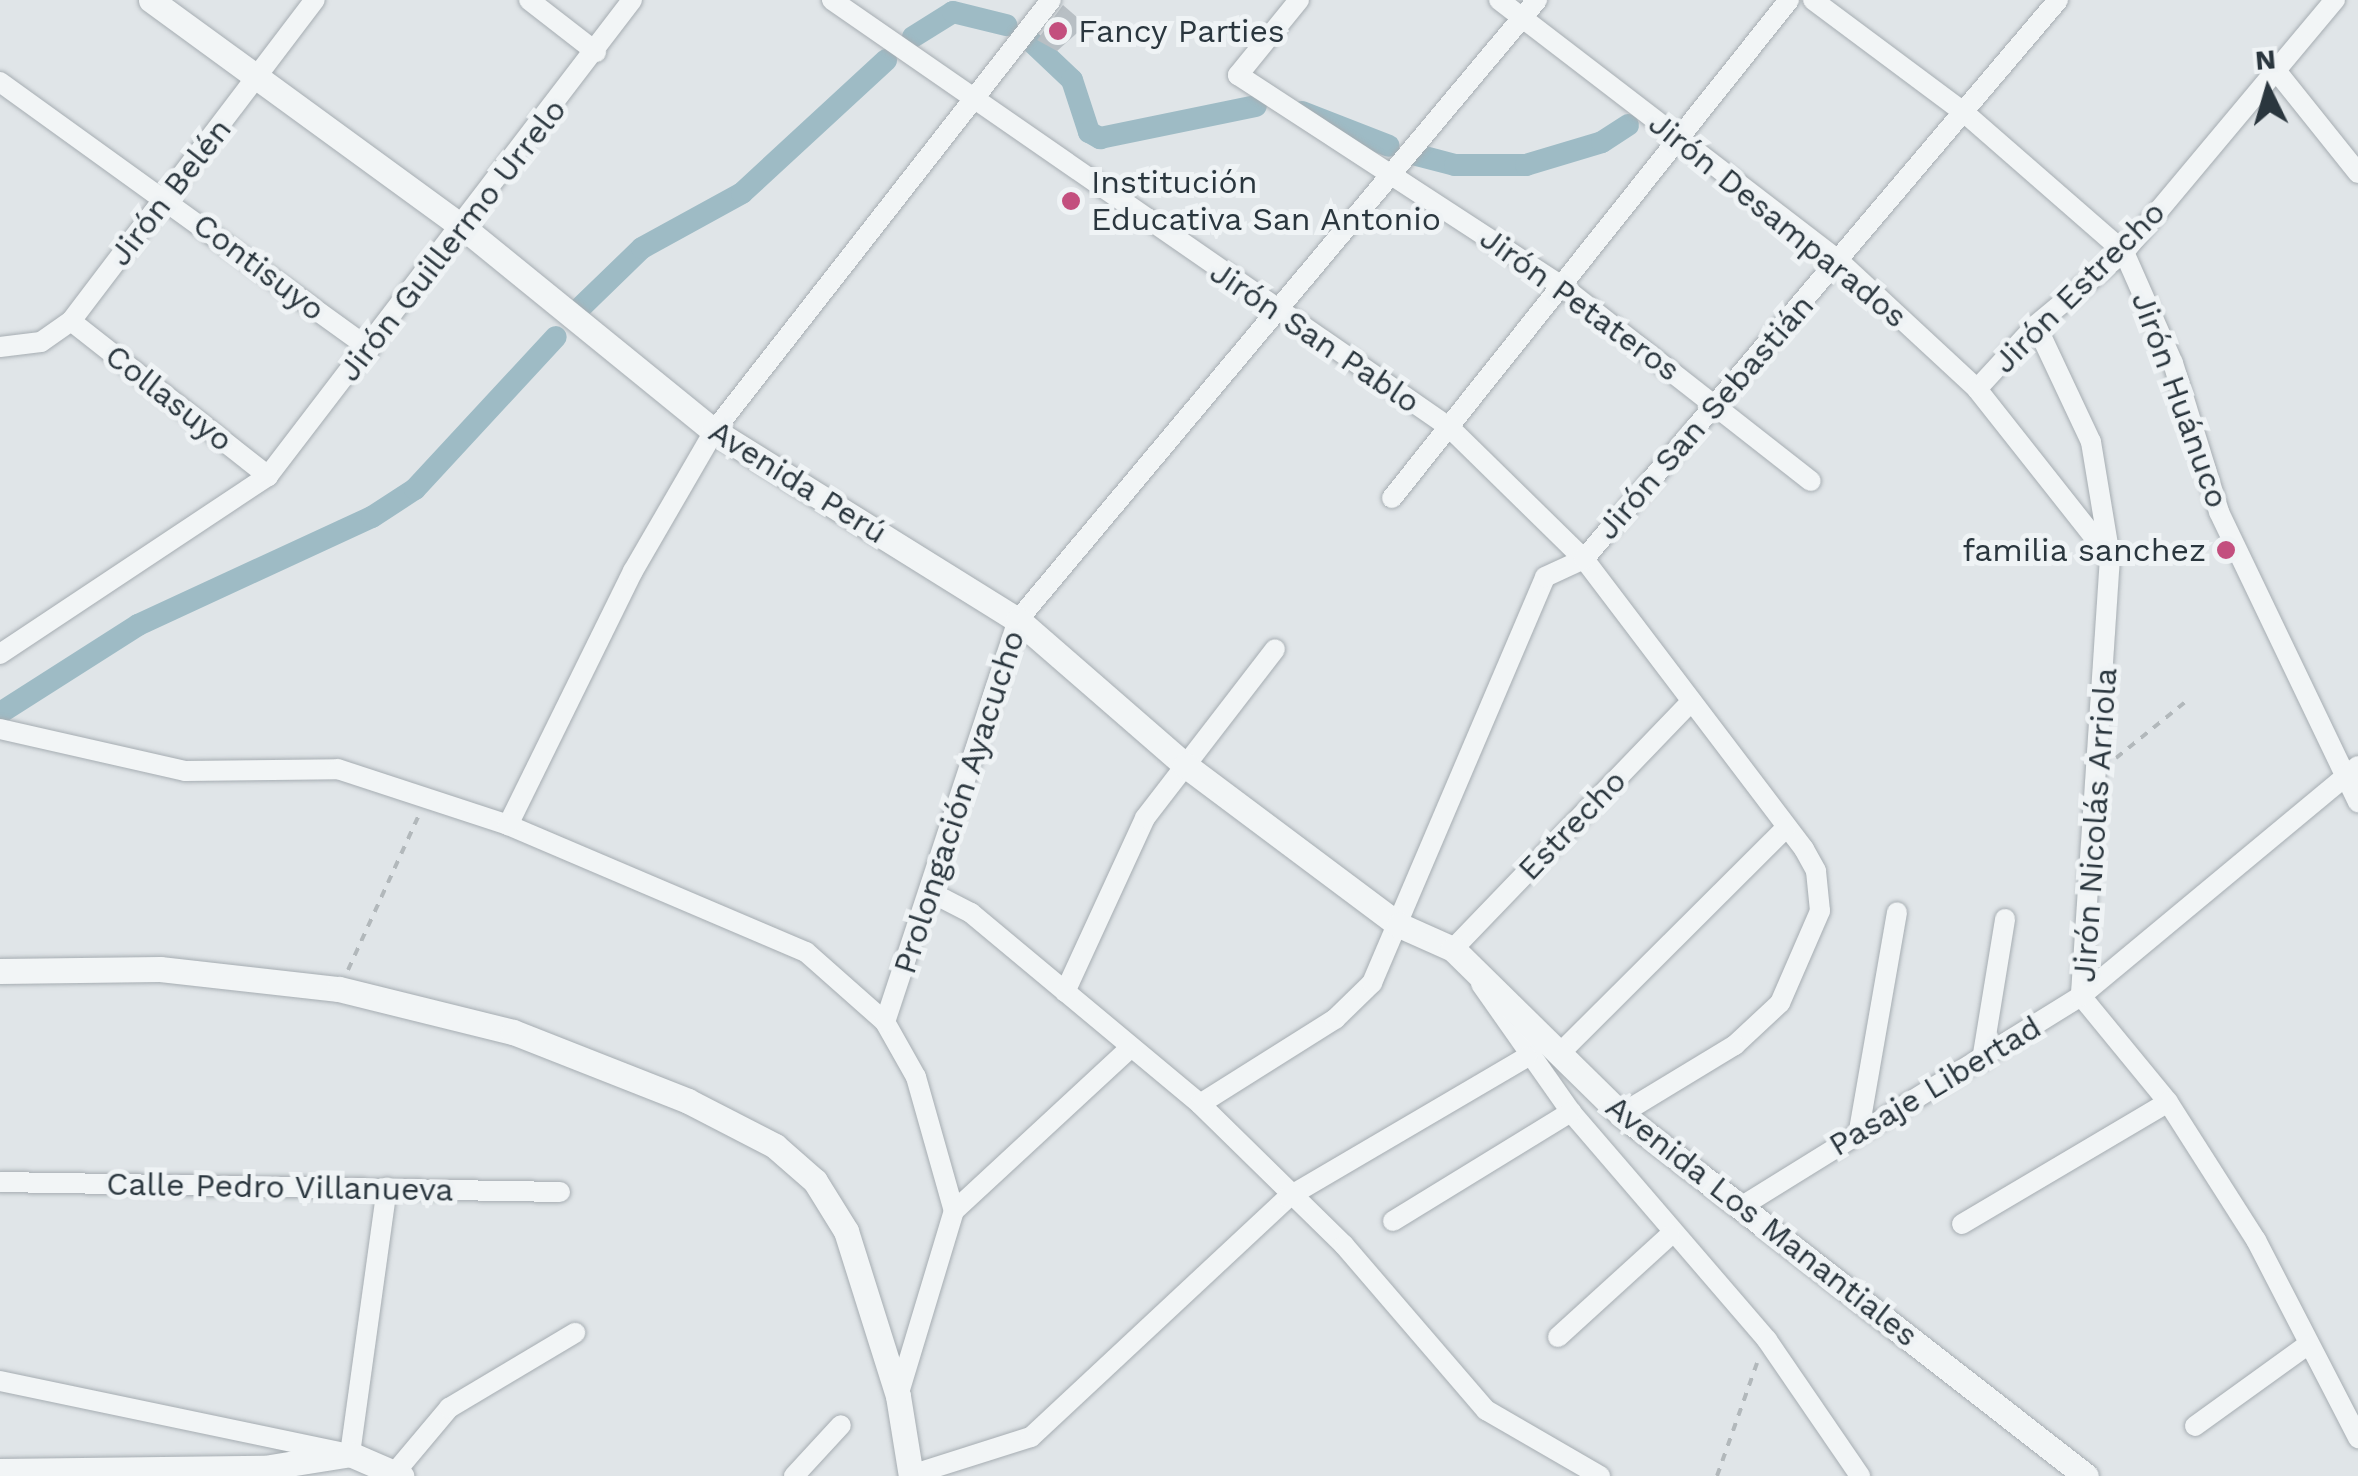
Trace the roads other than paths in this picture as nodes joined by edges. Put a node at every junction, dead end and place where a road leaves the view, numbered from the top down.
1 (151, 0) edge
2 (315, 0) edge
3 (529, 0) edge
4 (632, 0) edge
5 (832, 0) edge
6 (1051, 0) edge
7 (1299, 0) edge
8 (1499, 0) edge
9 (1537, 0) edge
10 (1788, 0) edge
11 (1813, 0) edge
12 (2058, 0) edge
13 (2335, 0) edge
14 (1523, 17) junction
15 (596, 52) junction
16 (2278, 73) junction
17 (257, 78) junction
18 (0, 82) edge
19 (976, 99) junction
20 (1966, 114) junction
21 (1679, 137) junction
22 (2358, 173) edge
23 (1394, 176) junction
24 (166, 198) junction
25 (464, 228) junction
26 (2124, 252) junction
27 (1839, 262) junction
28 (1562, 286) junction
29 (1275, 312) junction
30 (70, 320) junction
31 (2036, 325) junction
32 (0, 347) edge
33 (370, 350) junction
34 (1977, 389) junction
35 (1714, 402) junction
36 (1449, 428) junction
37 (714, 432) junction
38 (268, 476) junction
39 (1811, 481) dead end
40 (1392, 498) dead end
41 (2110, 557) junction
42 (1584, 558) junction
43 (1018, 620) junction
44 (1275, 649) dead end
45 (0, 654) edge
46 (1692, 701) junction
47 (2, 733) edge
48 (1184, 765) junction
49 (2352, 771) edge
50 (2358, 802) edge
51 (508, 825) junction
52 (1786, 828) junction
53 (932, 892) junction
54 (1897, 912) dead end
55 (2005, 919) dead end
56 (1400, 925) junction
57 (1453, 949) junction
58 (0, 971) edge
59 (1478, 973) junction
60 (1064, 992) junction
61 (2081, 996) junction
62 (885, 1022) junction
63 (1130, 1049) junction
64 (1560, 1053) junction
65 (1527, 1057) junction
66 (1982, 1060) junction
67 (2168, 1102) junction
68 (1200, 1104) junction
69 (1570, 1112) junction
70 (1621, 1114) junction
71 (1859, 1130) junction
72 (0, 1182) edge
73 (388, 1188) junction
74 (560, 1192) dead end
75 (1288, 1197) junction
76 (1738, 1208) junction
77 (954, 1211) junction
78 (1393, 1221) dead end
79 (1962, 1224) dead end
80 (1670, 1235) junction
81 (575, 1334) dead end
82 (1558, 1337) dead end
83 (2306, 1346) junction
84 (0, 1381) edge
85 (898, 1396) junction
86 (841, 1424) dead end
87 (2195, 1426) dead end
88 (2358, 1438) edge
89 (350, 1454) junction
90 (0, 1471) edge
91 (394, 1474) edge
92 (911, 1475) edge
93 (794, 1476) edge
94 (1600, 1476) edge
95 (1860, 1476) edge
96 (2086, 1476) edge

1 - 17 street, Avenida Perú
2 - 17 street, Jirón Belén
3 - 15 street
4 - 15 street, Jirón Guillermo Urrelo
5 - 19 street, Jirón San Pablo
6 - 19 street
7 - 23 street, Jirón Petateros
8 - 14 street, Jirón Desamparados
9 - 14 street, Prolongación Ayacucho
10 - 21 street
11 - 20 street, Jirón Huánuco
12 - 20 street, Jirón San Sebastián
13 - 16 street, Jirón Estrecho
14 - 21 street, Jirón Desamparados
14 - 23 street, Prolongación Ayacucho
15 - 25 street, Jirón Guillermo Urrelo
16 - 22 street
16 - 26 street, Jirón Estrecho
17 - 24 street, Jirón Belén
17 - 25 street, Avenida Perú
18 - 24 street, Contisuyo
19 - 29 street, Jirón San Pablo
19 - 37 street
20 - 26 street, Jirón Huánuco
20 - 27 street, Jirón San Sebastián
21 - 27 street, Jirón Desamparados
21 - 28 street
23 - 28 street, Jirón Petateros
23 - 29 street, Prolongación Ayacucho
24 - 30 street, Jirón Belén
24 - 33 street, Contisuyo
25 - 33 street, Jirón Guillermo Urrelo
25 - 37 street, Avenida Perú
26 - 31 street, Jirón Estrecho
26 - 49 street, Jirón Huánuco
27 - 34 street, Jirón Desamparados
27 - 35 street, Jirón San Sebastián
28 - 35 street, Jirón Petateros
28 - 36 street
29 - 36 street, Jirón San Pablo
29 - 43 street, Prolongación Ayacucho
30 - 32 street, Jirón Belén
30 - 38 street, Collasuyo
31 - 34 street, Jirón Estrecho
31 - 41 street, Jirón Nicolás Arriola
33 - 38 street, Jirón Guillermo Urrelo
34 - 41 street, Jirón Desamparados
35 - 39 street, Jirón Petateros
35 - 42 street, Jirón San Sebastián
36 - 40 street
36 - 42 street, Jirón San Pablo
37 - 43 street, Avenida Perú
37 - 51 street
38 - 45 street, Jirón Guillermo Urrelo
41 - 61 street, Jirón Nicolás Arriola
42 - 46 street, Jirón San Pablo
42 - 56 street, Jirón San Sebastián
43 - 48 street, Avenida Perú
43 - 53 street, Prolongación Ayacucho
44 - 48 street
46 - 52 street, Jirón San Pablo
46 - 57 street, Estrecho
47 - 51 street
48 - 56 street, Avenida Perú
48 - 60 street
49 - 50 street, Jirón Huánuco
49 - 61 street, Pasaje Libertad
51 - 62 street
52 - 64 street
52 - 70 street, Jirón San Pablo
53 - 60 street
53 - 62 street, Prolongación Ayacucho
54 - 71 street
55 - 66 street
56 - 57 street, Avenida Perú
56 - 68 street, Jirón San Sebastián
57 - 59 street, Avenida Los Manantiales
58 - 85 street
59 - 64 street, Avenida Los Manantiales
59 - 65 street
60 - 63 street
61 - 66 street, Pasaje Libertad
61 - 67 street, Jirón Nicolás Arriola
62 - 77 street
63 - 68 street
63 - 77 street
64 - 70 street, Avenida Los Manantiales
65 - 69 street
65 - 75 street
66 - 71 street, Pasaje Libertad
67 - 79 street
67 - 83 street, Jirón Nicolás Arriola
68 - 75 street
69 - 78 street
69 - 80 street
70 - 76 street, Avenida Los Manantiales
71 - 76 street, Pasaje Libertad
72 - 73 street, Calle Pedro Villanueva
73 - 74 street, Calle Pedro Villanueva
73 - 89 street
75 - 92 street
75 - 94 street
76 - 96 street, Avenida Los Manantiales
77 - 85 street
80 - 82 street
80 - 95 street
81 - 91 street
83 - 87 street
83 - 88 street, Jirón Nicolás Arriola
84 - 89 street
85 - 92 street
86 - 93 street
89 - 90 street
89 - 91 street

